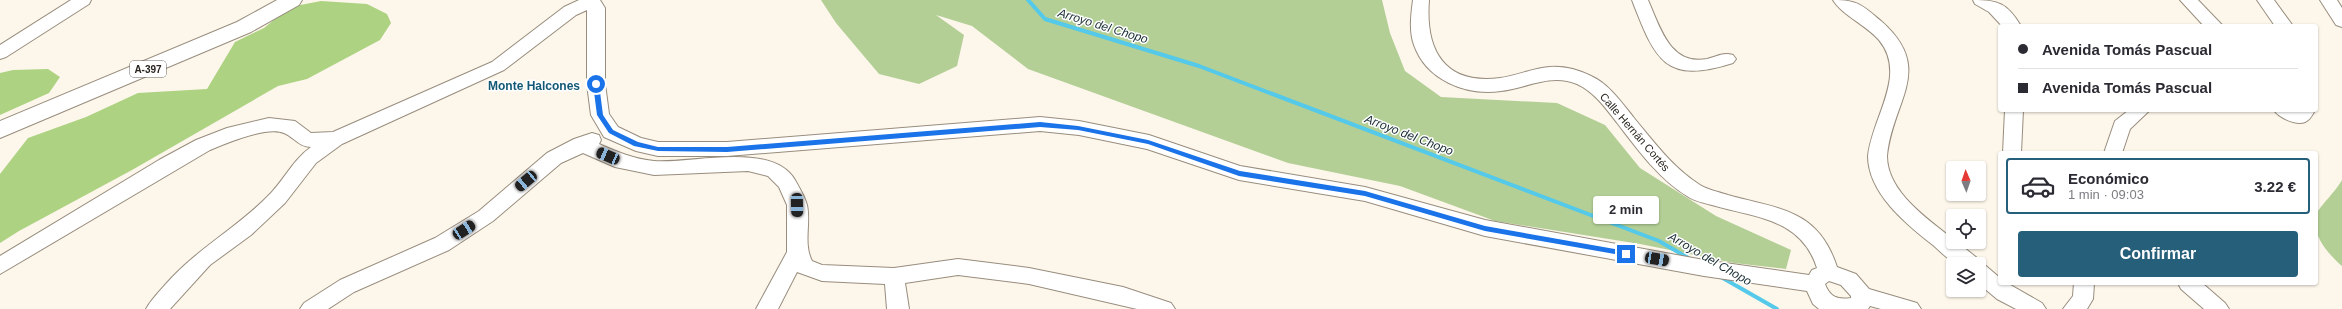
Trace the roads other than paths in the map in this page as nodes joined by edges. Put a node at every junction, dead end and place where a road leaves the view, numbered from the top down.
1 (83, 0) edge
2 (292, 0) edge
3 (591, 0) edge
4 (1421, 0) edge
5 (1640, 0) edge
6 (1841, 0) edge
7 (1981, 0) edge
8 (2188, 0) edge
9 (2265, 0) edge
10 (2328, 0) edge
11 (2342, 21) edge
12 (2010, 24) edge
13 (2212, 24) edge
14 (2283, 24) edge
15 (0, 53) edge
16 (1726, 59) dead end
17 (2014, 112) edge
18 (2139, 112) edge
19 (2289, 112) edge
20 (2304, 112) edge
21 (0, 130) edge
22 (611, 132) junction
23 (581, 144) junction
24 (308, 149) junction
25 (2012, 151) edge
26 (2114, 151) edge
27 (797, 252) junction
28 (1962, 257) edge
29 (0, 266) edge
30 (894, 276) junction
31 (1822, 278) junction
32 (1986, 278) edge
33 (2084, 285) edge
34 (2190, 285) edge
35 (1862, 295) junction
36 (156, 309) edge
37 (311, 309) edge
38 (767, 309) edge
39 (898, 309) edge
40 (1164, 309) edge
41 (1839, 309) edge
42 (1910, 309) edge
43 (2035, 309) edge
44 (2074, 309) edge
45 (2218, 309) edge

1 - 15 street
2 - 21 main road, A-397
3 - 22 street
3 - 24 street
4 - 31 street, Calle Hernán Cortés
5 - 16 street
6 - 28 street
7 - 12 street
8 - 13 street
9 - 14 street
10 - 11 street
17 - 25 street
18 - 26 street
19 - 20 street
22 - 23 street
22 - 31 street
23 - 27 street
23 - 37 street
24 - 29 street
24 - 36 street
27 - 30 street
27 - 38 street
30 - 39 street
30 - 40 street
31 - 35 street
31 - 41 street
32 - 43 street
33 - 44 street
34 - 45 street
35 - 41 street
35 - 42 street

